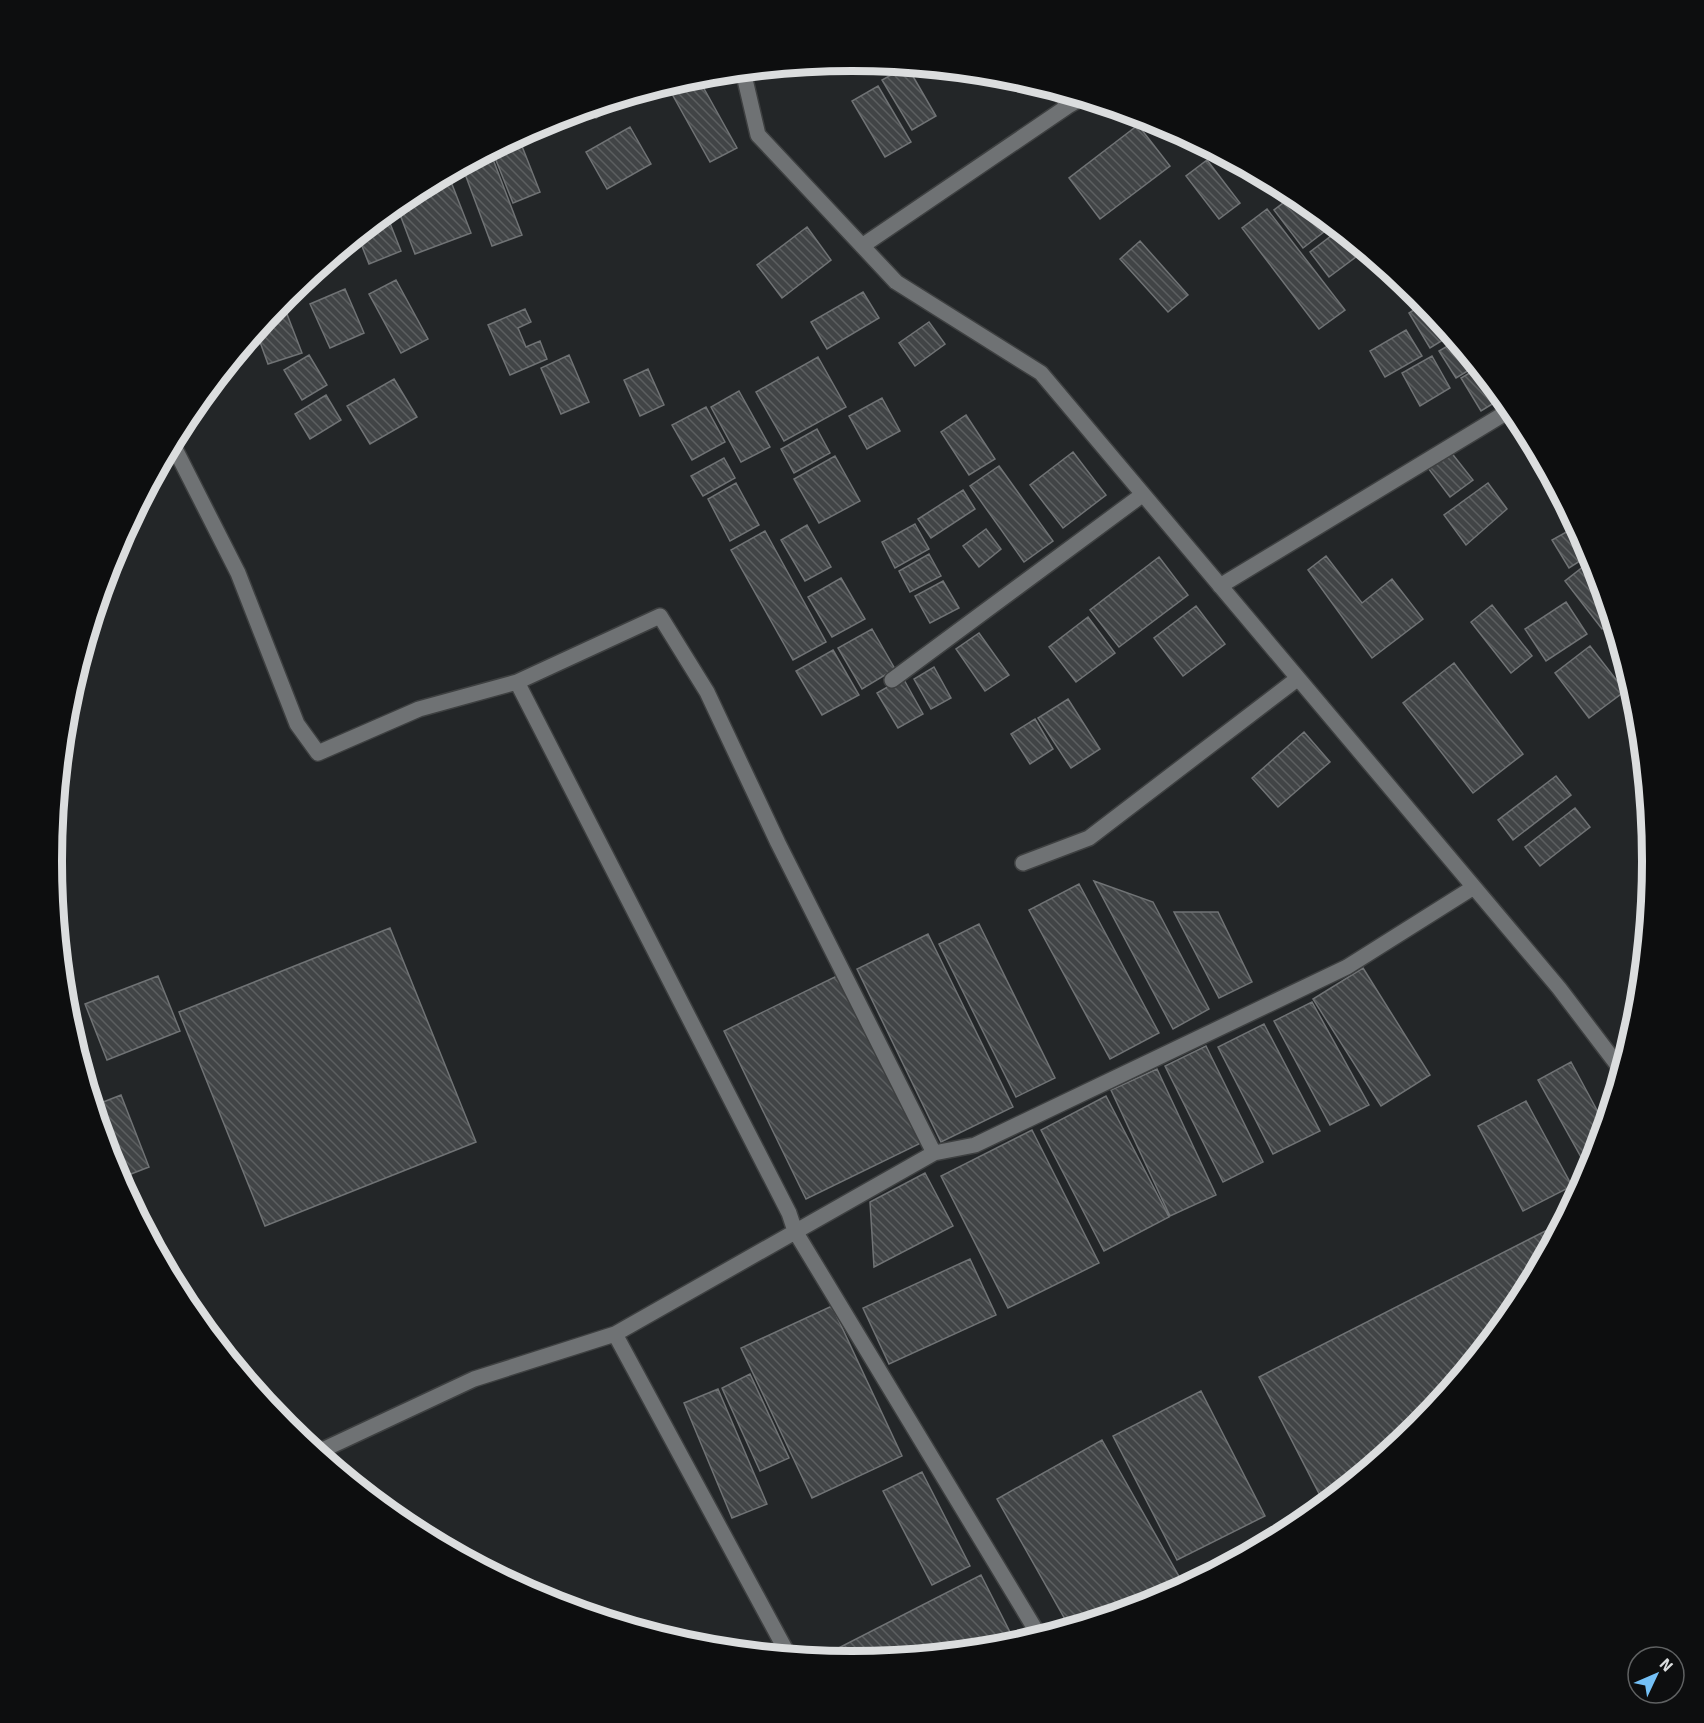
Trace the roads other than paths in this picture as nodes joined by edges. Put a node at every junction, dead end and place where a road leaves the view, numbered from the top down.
1 (745, 79) edge
2 (1065, 100) edge
3 (1073, 103) edge
4 (1068, 106) junction
5 (862, 246) junction
6 (1503, 414) edge
7 (176, 451) edge
8 (1142, 495) junction
9 (1220, 586) junction
10 (1297, 678) junction
11 (892, 680) dead end
12 (517, 682) junction
13 (1023, 863) dead end
14 (1474, 887) junction
15 (1616, 1064) edge
16 (934, 1153) junction
17 (795, 1231) junction
18 (615, 1334) junction
19 (324, 1449) edge
20 (1036, 1630) edge
21 (785, 1649) edge

1 - 5 street
2 - 4 street
3 - 4 street
4 - 5 street
5 - 8 street
6 - 9 street
7 - 12 street
8 - 9 street
8 - 11 street
9 - 10 street
10 - 13 street
10 - 14 street
12 - 16 street
12 - 17 street
14 - 15 street
14 - 16 street
16 - 17 street
17 - 18 street
17 - 20 street
18 - 19 street
18 - 21 street

